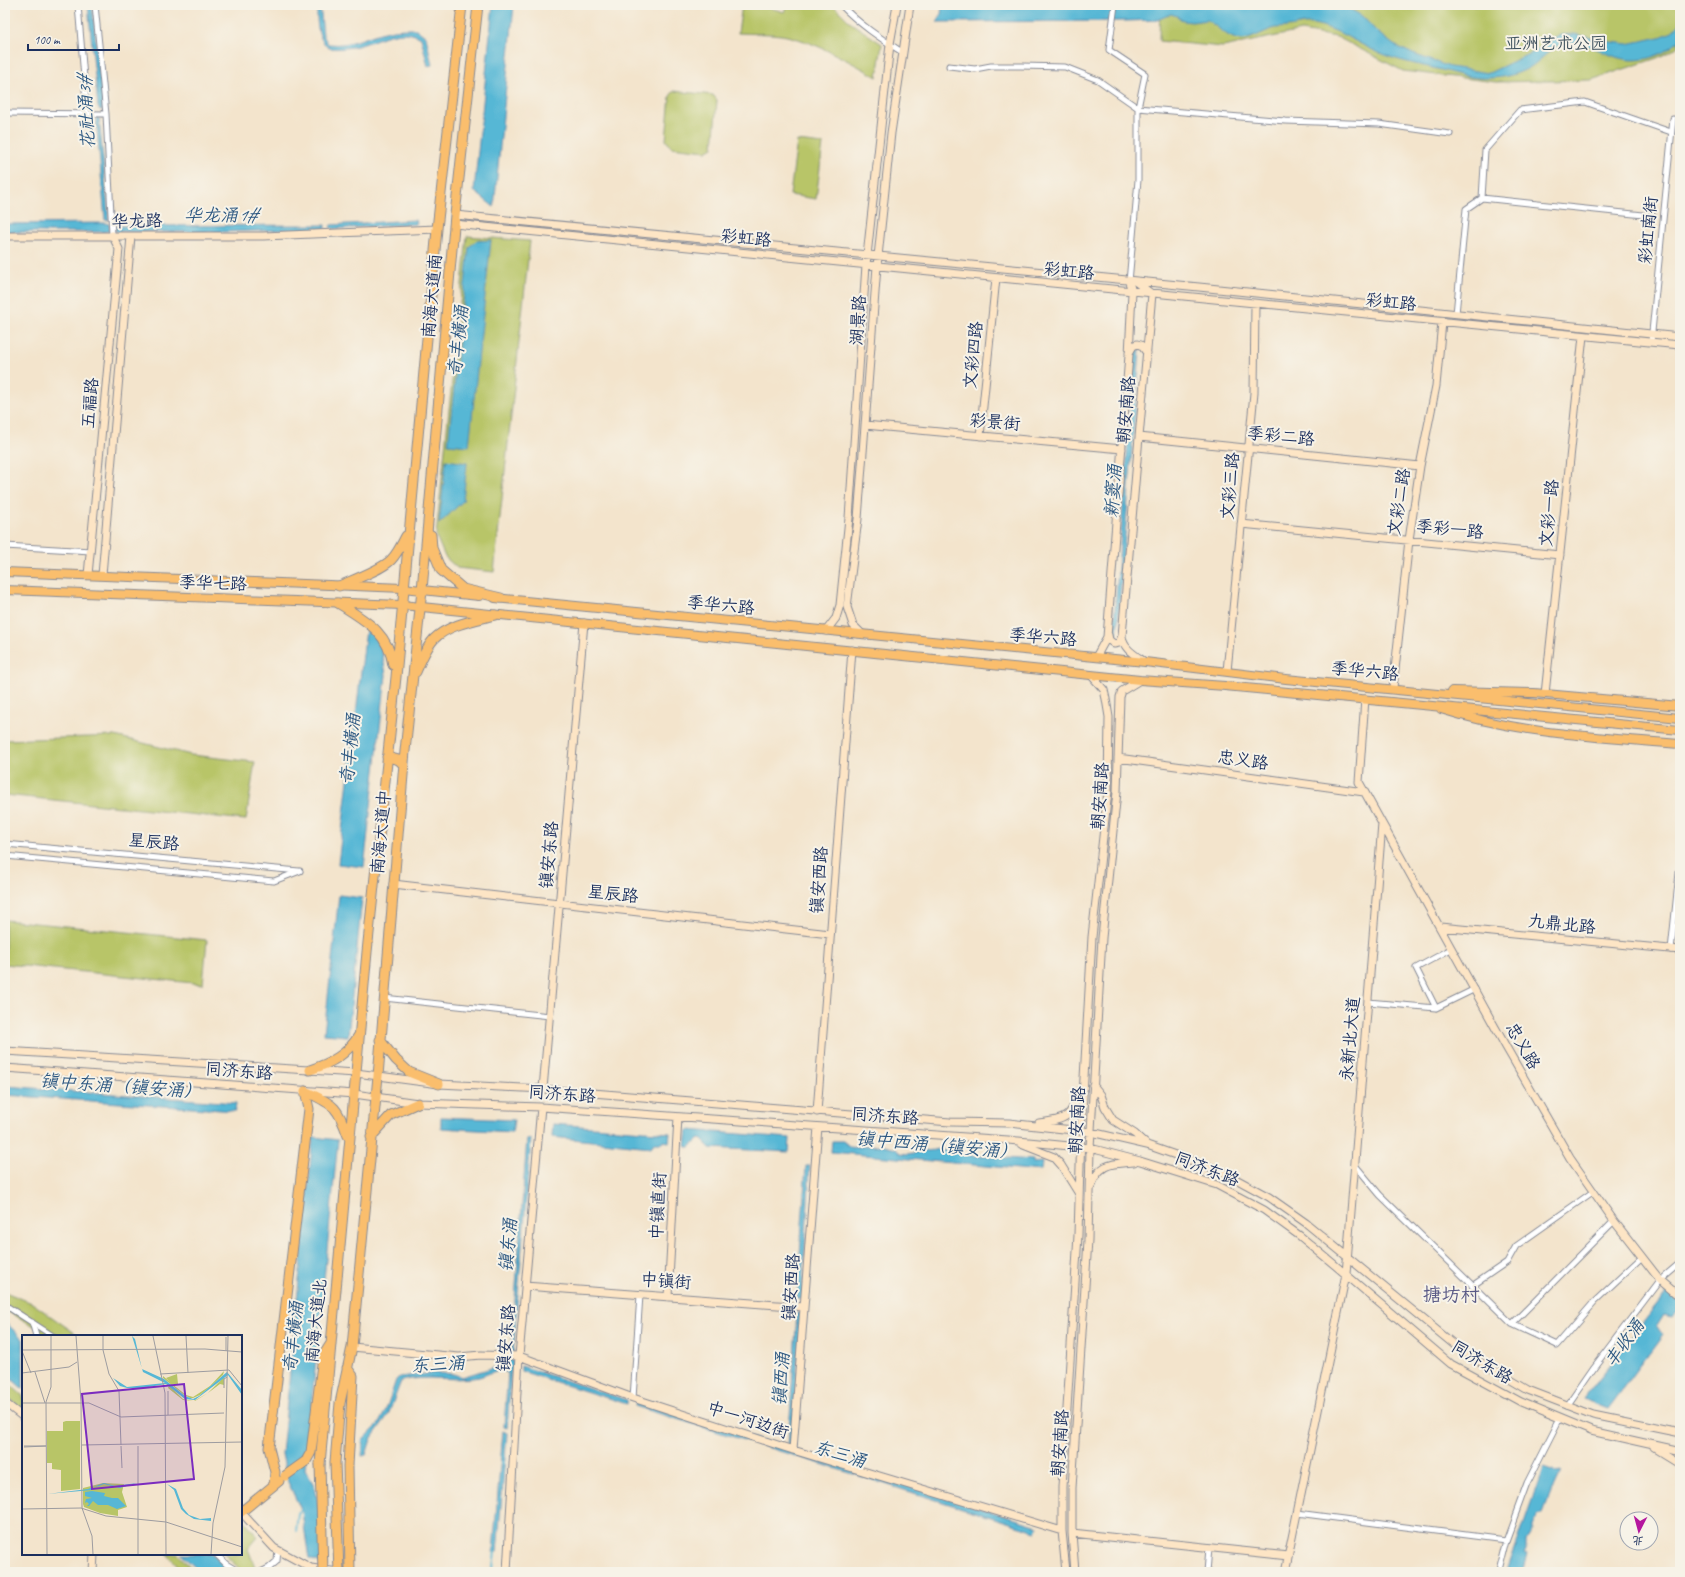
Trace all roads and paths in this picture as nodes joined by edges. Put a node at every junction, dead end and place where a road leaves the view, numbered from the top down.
1 (78, 5) edge
2 (95, 5) edge
3 (462, 5) edge
4 (478, 5) edge
5 (841, 5) edge
6 (897, 5) edge
7 (910, 5) edge
8 (1115, 5) edge
9 (890, 44) junction
10 (902, 52) junction
11 (950, 66) dead end
12 (1138, 108) junction
13 (5, 114) edge
14 (87, 114) junction
15 (101, 114) junction
16 (1673, 119) dead end
17 (1671, 132) junction
18 (1450, 134) dead end
19 (1482, 198) junction
20 (1653, 216) dead end
21 (455, 220) junction
22 (437, 229) junction
23 (112, 235) junction
24 (5, 236) edge
25 (132, 236) junction
26 (867, 256) junction
27 (878, 257) junction
28 (866, 265) junction
29 (877, 266) junction
30 (996, 278) junction
31 (1132, 282) junction
32 (1132, 292) junction
33 (1152, 294) junction
34 (1255, 304) junction
35 (1456, 314) junction
36 (1442, 322) junction
37 (1652, 334) junction
38 (1583, 336) junction
39 (1680, 337) edge
40 (1651, 342) junction
41 (1680, 345) edge
42 (1147, 354) junction
43 (1129, 355) junction
44 (865, 425) junction
45 (980, 436) junction
46 (1138, 437) junction
47 (1248, 448) junction
48 (1122, 449) junction
49 (1420, 466) junction
50 (428, 521) junction
51 (1241, 524) junction
52 (409, 527) junction
53 (1409, 540) junction
54 (5, 546) edge
55 (91, 551) junction
56 (1560, 555) junction
57 (5, 572) edge
58 (88, 575) junction
59 (102, 575) junction
60 (340, 586) junction
61 (403, 588) junction
62 (5, 590) edge
63 (422, 590) junction
64 (501, 598) junction
65 (338, 603) junction
66 (402, 605) junction
67 (420, 607) junction
68 (495, 615) junction
69 (584, 623) junction
70 (826, 631) junction
71 (1108, 633) junction
72 (862, 634) junction
73 (1122, 636) junction
74 (852, 650) junction
75 (1096, 657) junction
76 (1145, 662) junction
77 (1227, 671) junction
78 (1090, 675) junction
79 (396, 677) junction
80 (413, 680) junction
81 (1140, 680) junction
82 (1393, 688) junction
83 (1425, 693) junction
84 (1546, 694) junction
85 (1365, 699) junction
86 (1424, 704) junction
87 (1680, 706) edge
88 (1680, 718) edge
89 (1680, 730) edge
90 (1680, 744) edge
91 (387, 757) junction
92 (1118, 758) junction
93 (404, 764) junction
94 (1364, 792) junction
95 (1382, 824) junction
96 (5, 844) edge
97 (5, 856) edge
98 (1680, 863) edge
99 (393, 884) junction
100 (560, 903) junction
101 (1440, 927) junction
102 (830, 934) junction
103 (1452, 949) junction
104 (1671, 950) junction
105 (1680, 950) edge
106 (1475, 989) junction
107 (384, 998) junction
108 (1368, 1002) junction
109 (1436, 1008) junction
110 (550, 1016) junction
111 (360, 1034) junction
112 (380, 1040) junction
113 (5, 1051) edge
114 (5, 1068) edge
115 (310, 1070) junction
116 (356, 1073) junction
117 (378, 1076) junction
118 (439, 1084) junction
119 (1083, 1085) junction
120 (1093, 1085) junction
121 (544, 1089) junction
122 (305, 1091) junction
123 (354, 1094) junction
124 (376, 1097) junction
125 (418, 1103) junction
126 (542, 1107) junction
127 (817, 1112) junction
128 (678, 1117) junction
129 (1024, 1124) junction
130 (818, 1127) junction
131 (1081, 1130) junction
132 (1091, 1132) junction
133 (371, 1137) junction
134 (1008, 1140) junction
135 (350, 1141) junction
136 (1147, 1145) junction
137 (1080, 1146) junction
138 (1090, 1148) junction
139 (1140, 1161) junction
140 (1355, 1165) junction
141 (1594, 1191) junction
142 (1079, 1194) junction
143 (1088, 1194) junction
144 (1614, 1221) junction
145 (1348, 1256) junction
146 (1642, 1257) junction
147 (1680, 1264) edge
148 (1346, 1274) junction
149 (1662, 1281) junction
150 (525, 1286) junction
151 (1472, 1286) junction
152 (640, 1295) junction
153 (668, 1297) junction
154 (1680, 1297) edge
155 (5, 1305) edge
156 (804, 1307) junction
157 (32, 1322) junction
158 (1512, 1324) junction
159 (36, 1335) edge
160 (52, 1335) edge
161 (330, 1344) junction
162 (352, 1347) junction
163 (519, 1356) junction
164 (348, 1368) junction
165 (633, 1398) junction
166 (5, 1404) edge
167 (1568, 1406) junction
168 (22, 1416) edge
169 (1560, 1418) junction
170 (1680, 1433) edge
171 (1649, 1444) junction
172 (793, 1450) junction
173 (1680, 1451) edge
174 (1680, 1464) edge
175 (274, 1485) junction
176 (242, 1511) edge
177 (242, 1513) edge
178 (1297, 1513) junction
179 (1062, 1531) junction
180 (1072, 1533) junction
181 (1506, 1540) junction
182 (1209, 1548) junction
183 (278, 1550) junction
184 (94, 1555) edge
185 (217, 1555) edge
186 (1288, 1556) junction
187 (93, 1572) edge
188 (239, 1572) edge
189 (261, 1572) edge
190 (323, 1572) edge
191 (338, 1572) edge
192 (350, 1572) edge
193 (507, 1572) edge
194 (1066, 1572) edge
195 (1075, 1572) edge
196 (1207, 1572) edge
197 (1285, 1572) edge
198 (1498, 1572) edge

1 - 14 street
2 - 15 street
3 - 22 highway, 南海大道南
4 - 21 highway, 南海大道南
5 - 9 street
6 - 9 street, 湖景路
7 - 10 street, 湖景路
8 - 12 street
9 - 10 street
9 - 26 street, 湖景路
10 - 27 street, 湖景路
11 - 12 street
12 - 18 street
12 - 31 street
13 - 14 street
14 - 15 street
15 - 23 street
16 - 17 street, 彩虹南街
17 - 19 street
17 - 37 street, 彩虹南街
19 - 20 street
19 - 35 street
21 - 26 street, 彩虹路
21 - 28 street, 彩虹路
21 - 50 highway, 南海大道南
22 - 25 street, 华龙路
22 - 52 highway, 南海大道南
23 - 24 street, 华龙路
23 - 25 street, 华龙路
23 - 55 street, 五福路
25 - 59 street, 五福路
26 - 27 street, 彩虹路
26 - 28 street, 湖景路
27 - 29 street, 湖景路
27 - 31 street, 彩虹路
28 - 29 street, 彩虹路
28 - 70 street, 湖景路
29 - 30 street, 彩虹路
29 - 44 street, 湖景路
30 - 32 street, 彩虹路
30 - 45 street, 文彩四路
31 - 32 street, 朝安南路
31 - 33 street
31 - 35 street, 彩虹路
32 - 33 street, 彩虹路
32 - 43 street, 朝安南路
33 - 34 street, 彩虹路
33 - 42 street, 朝安南路
34 - 36 street, 彩虹路
34 - 47 street, 文彩三路
35 - 37 street, 彩虹路
36 - 38 street, 彩虹路
36 - 49 street, 文彩二路
37 - 39 street, 彩虹路
37 - 40 street, 彩虹南街
38 - 40 street, 彩虹路
38 - 56 street, 文彩一路
40 - 41 street, 彩虹路
42 - 43 street
42 - 46 street, 朝安南路
43 - 48 street, 朝安南路
44 - 45 street, 彩景街
44 - 72 street, 湖景路
45 - 48 street, 彩景街
46 - 47 street, 季彩二路
46 - 73 street, 朝安南路
47 - 49 street, 季彩二路
47 - 51 street, 文彩三路
48 - 71 street, 朝安南路
49 - 53 street, 文彩二路
50 - 63 highway, 南海大道南
50 - 64 highway
51 - 53 street, 季彩一路
51 - 77 street, 文彩三路
52 - 60 highway
52 - 61 highway, 南海大道南
53 - 56 street, 季彩一路
53 - 82 street, 文彩二路
54 - 55 street
55 - 58 street, 五福路
56 - 84 street, 文彩一路
57 - 58 main road, 季华七路
58 - 59 main road, 季华七路
59 - 60 main road, 季华七路
60 - 61 main road, 季华七路
61 - 63 main road, 季华六路
61 - 66 highway, 南海大道中
62 - 65 main road, 季华七路
63 - 64 main road, 季华六路
63 - 67 highway, 南海大道中
64 - 70 main road, 季华六路
65 - 66 main road, 季华七路
65 - 79 highway
66 - 67 main road, 季华七路
66 - 79 highway, 南海大道中
67 - 68 main road, 季华六路
67 - 80 highway, 南海大道中
68 - 69 main road, 季华六路
68 - 80 highway
69 - 74 main road, 季华六路
69 - 100 street, 镇安东路
70 - 72 main road, 季华六路
71 - 73 street
71 - 75 street, 朝安南路
72 - 75 main road, 季华六路
73 - 76 street
74 - 78 main road, 季华六路
74 - 102 street, 镇安西路
75 - 76 main road, 季华六路
76 - 77 main road, 季华六路
77 - 82 main road, 季华六路
78 - 81 main road, 季华六路
78 - 119 street, 朝安南路
79 - 91 highway, 南海大道中
80 - 93 highway, 南海大道中
81 - 85 main road, 季华六路
81 - 92 street, 朝安南路
82 - 83 main road, 季华六路
83 - 84 main road
83 - 88 main road, 季华六路
84 - 87 main road
85 - 86 main road, 季华六路
85 - 94 street, 忠义路
86 - 89 main road, 季华六路
86 - 90 main road
91 - 93 highway
91 - 111 highway, 南海大道中
92 - 94 street, 忠义路
92 - 120 street, 朝安南路
93 - 99 highway, 南海大道中
94 - 95 street, 忠义路
95 - 101 street, 忠义路
95 - 108 street, 永新北大道
96 - 97 street, 星辰路
98 - 104 street
99 - 100 street, 星辰路
99 - 107 highway, 南海大道中
100 - 102 street, 星辰路
100 - 110 street, 镇安东路
101 - 103 street, 忠义路
101 - 104 street, 九鼎北路
102 - 127 street, 镇安西路
103 - 106 street, 忠义路
103 - 109 street
104 - 105 street, 九鼎北路
106 - 109 street
106 - 141 street, 忠义路
107 - 110 street
107 - 112 highway, 南海大道中
108 - 109 street
108 - 140 street, 永新北大道
110 - 121 street, 镇安东路
111 - 115 highway
111 - 116 highway, 南海大道中
112 - 117 highway, 南海大道中
112 - 118 highway
113 - 115 street, 同济东路
114 - 122 street, 同济东路
115 - 116 street, 同济东路
116 - 117 street, 同济东路
116 - 123 highway, 南海大道北
117 - 118 street, 同济东路
117 - 124 highway
118 - 121 street, 同济东路
119 - 129 street
119 - 131 street, 朝安南路
120 - 132 street, 朝安南路
120 - 136 street
121 - 127 street, 同济东路
122 - 123 street, 同济东路
122 - 135 highway
122 - 175 highway
123 - 124 street, 同济东路
123 - 135 highway, 南海大道北
124 - 125 street, 同济东路
124 - 133 highway
125 - 126 street, 同济东路
125 - 133 highway
126 - 128 street, 同济东路
126 - 150 street, 镇安东路
127 - 129 street, 同济东路
128 - 130 street, 同济东路
128 - 153 street, 中镇直街
129 - 131 street, 同济东路
130 - 134 street, 同济东路
130 - 156 street, 镇安西路
131 - 132 street, 同济东路
131 - 137 street, 朝安南路
132 - 136 street, 同济东路
132 - 138 street, 朝安南路
133 - 162 highway
134 - 137 street, 同济东路
134 - 142 street
135 - 161 highway, 南海大道北
136 - 145 street, 同济东路
137 - 138 street, 同济东路
137 - 142 street, 朝安南路
138 - 139 street, 同济东路
138 - 143 street, 朝安南路
139 - 143 street
139 - 148 street, 同济东路
140 - 145 street, 永新北大道
140 - 151 street
141 - 144 street, 忠义路
141 - 151 street
142 - 179 street, 朝安南路
143 - 180 street, 朝安南路
144 - 146 street, 忠义路
144 - 158 street
145 - 148 street, 永新北大道
145 - 167 street, 同济东路
146 - 149 street, 忠义路
146 - 158 street
147 - 149 street
148 - 169 street, 同济东路
148 - 178 street, 永新北大道
149 - 154 street, 忠义路
149 - 167 street
150 - 152 street, 中镇街
150 - 163 street, 镇安东路
151 - 158 street
152 - 153 street, 中镇街
152 - 165 street
153 - 156 street, 中镇街
155 - 157 street
156 - 172 street, 镇安西路
157 - 159 street
157 - 160 street
161 - 175 highway, bridge
161 - 190 highway, 南海大道北, bridge
162 - 163 street, 中一河边街
162 - 164 highway
163 - 165 street, 中一河边街
163 - 193 street, 镇安东路
164 - 191 highway
164 - 192 highway
165 - 172 street, 中一河边街
166 - 168 street
167 - 170 street, 同济东路
169 - 171 street, 同济东路
169 - 181 street
171 - 173 street, 同济东路
171 - 174 street
172 - 179 street, 中一河边街
175 - 176 highway
177 - 183 street
178 - 181 street
178 - 186 street, 永新北大道
179 - 180 street
179 - 194 street, 朝安南路
180 - 182 street
180 - 195 street, 朝安南路
181 - 198 street
182 - 186 street
182 - 196 street
183 - 189 street
183 - 191 street
184 - 187 street
185 - 188 street
186 - 197 street, 永新北大道

